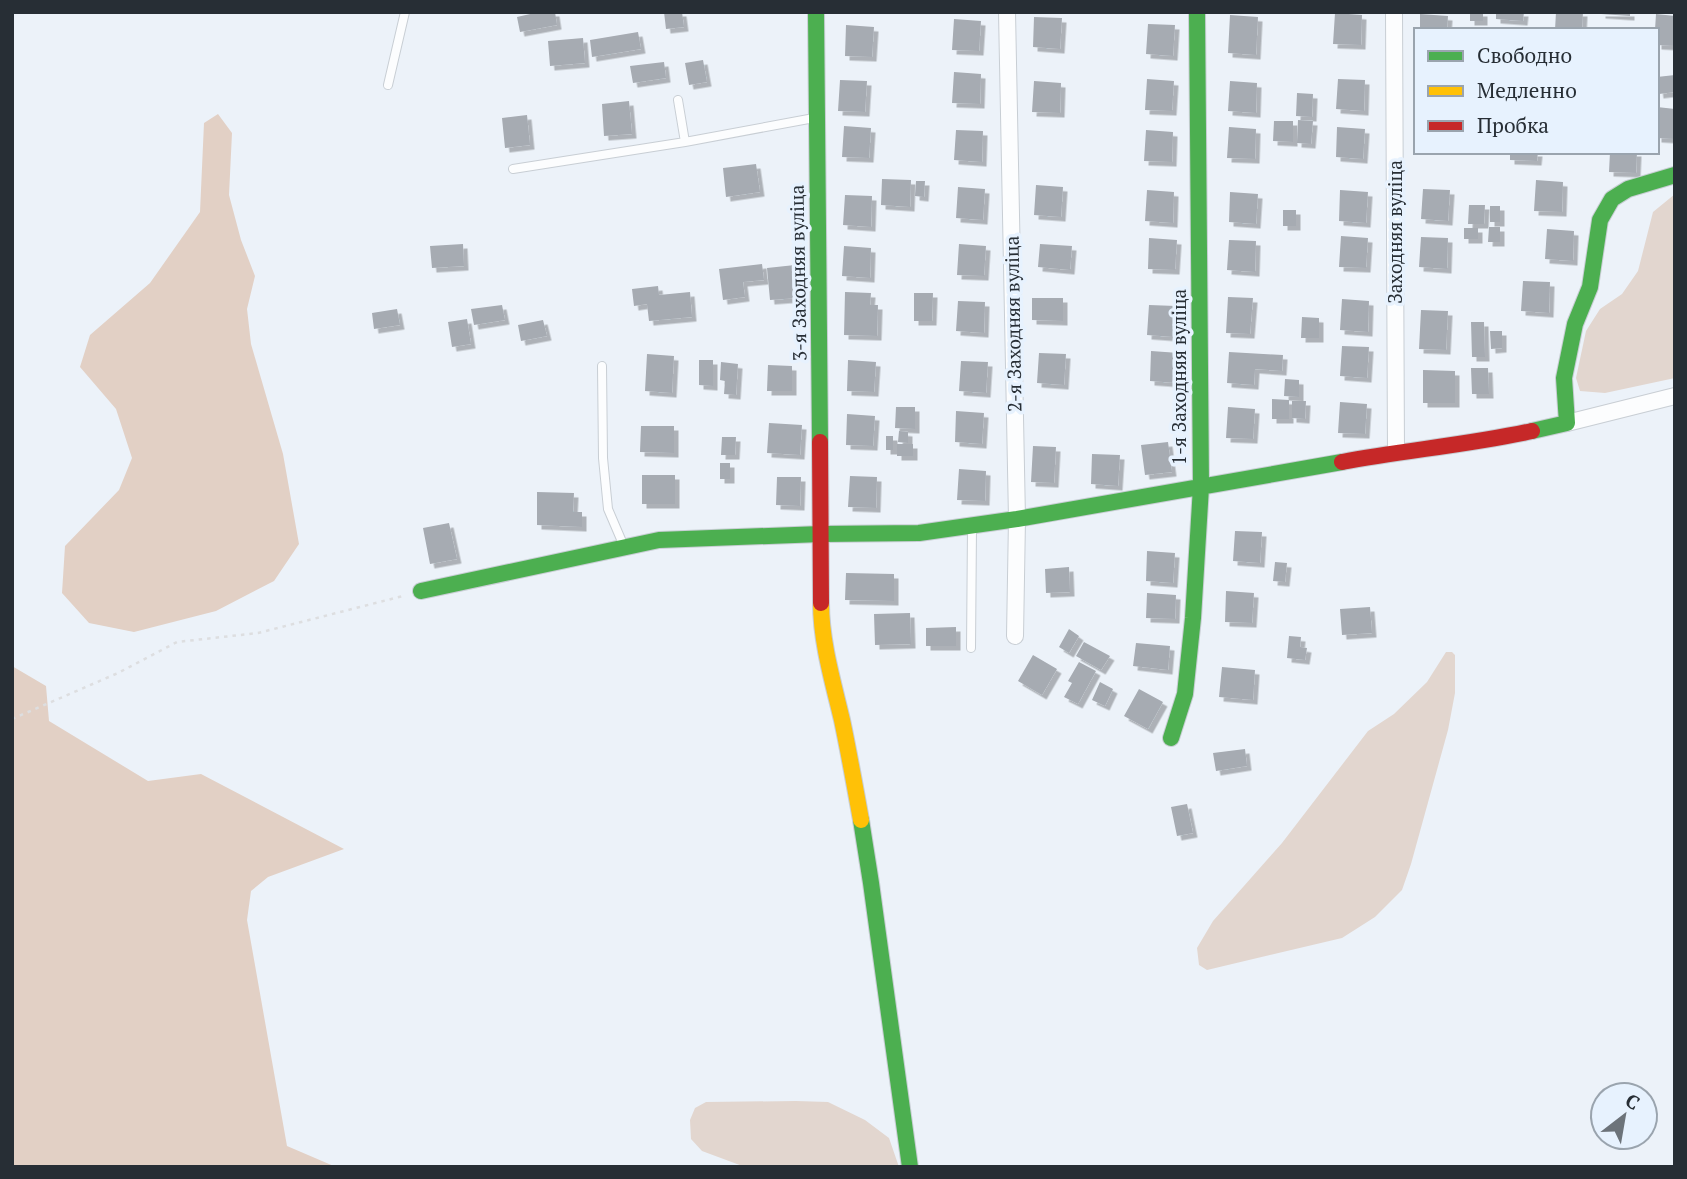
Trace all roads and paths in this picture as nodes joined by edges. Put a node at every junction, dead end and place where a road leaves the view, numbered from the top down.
1 (405, 12) edge
2 (817, 12) edge
3 (1007, 12) edge
4 (1198, 12) edge
5 (1394, 12) edge
6 (388, 85) dead end
7 (678, 100) dead end
8 (817, 117) junction
9 (685, 142) junction
10 (513, 169) dead end
11 (1675, 175) edge
12 (602, 366) dead end
13 (1675, 396) edge
14 (1567, 423) junction
15 (1396, 452) junction
16 (1201, 488) junction
17 (1017, 519) junction
18 (972, 525) junction
19 (821, 534) junction
20 (624, 547) junction
21 (421, 591) joint
22 (1015, 636) dead end
23 (971, 648) dead end
24 (12, 719) edge
25 (1171, 738) dead end
26 (910, 1167) edge

1 - 6 lane
2 - 8 street, 3-я Заходняя вуліца
3 - 17 street, 2-я Заходняя вуліца
4 - 16 street, 1-я Заходняя вуліца
5 - 15 street, Заходняя вуліца
7 - 9 lane
8 - 9 lane
8 - 19 street, 3-я Заходняя вуліца
9 - 10 lane
11 - 14 street
12 - 20 lane
13 - 14 street
14 - 15 street
15 - 16 street
16 - 17 street
16 - 25 street, 1-я Заходняя вуліца
17 - 18 street
17 - 22 street, 2-я Заходняя вуліца
18 - 19 street
18 - 23 lane
19 - 20 street
19 - 26 street, 3-я Заходняя вуліца
20 - 21 street
21 - 24 path

